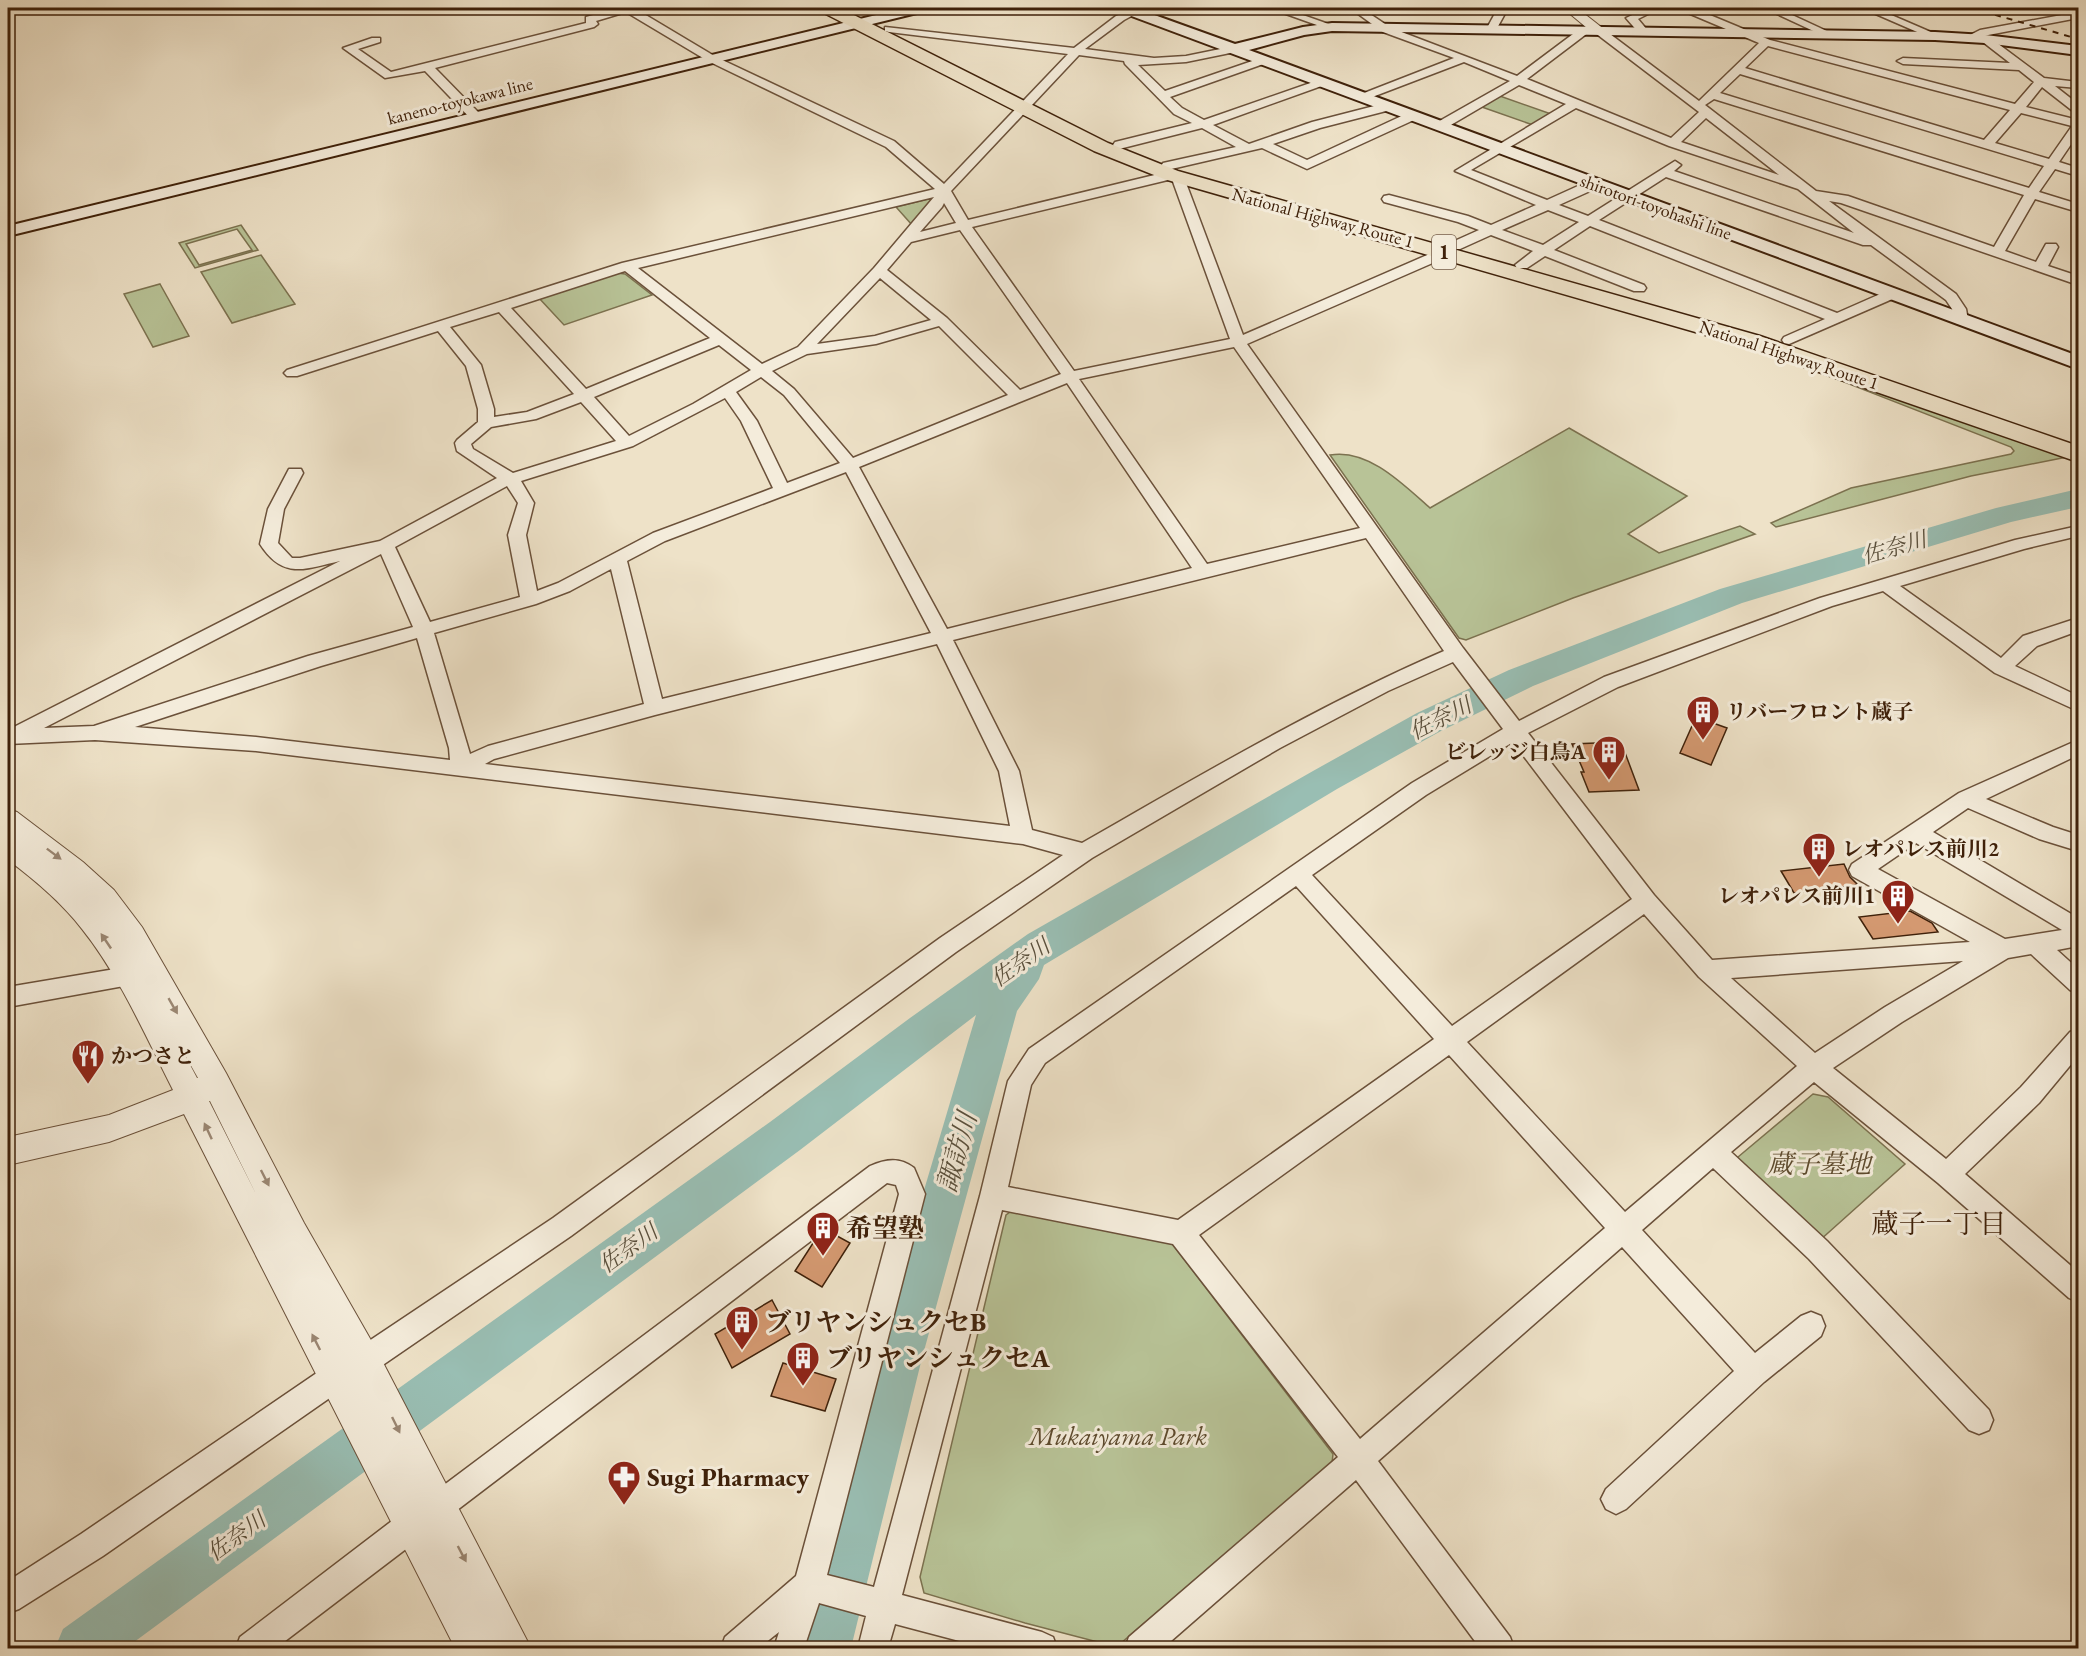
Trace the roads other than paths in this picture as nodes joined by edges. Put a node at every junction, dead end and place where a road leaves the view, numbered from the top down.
1 (628, 8) edge
2 (828, 8) edge
3 (1274, 8) edge
4 (1355, 8) edge
5 (1503, 8) edge
6 (1569, 8) edge
7 (1655, 8) edge
8 (1685, 8) edge
9 (1776, 8) edge
10 (1867, 8) edge
11 (2071, 8) edge
12 (911, 9) edge
13 (1128, 10) edge
14 (2079, 14) edge
15 (867, 20) edge
16 (1332, 27) junction
17 (1382, 27) junction
18 (1492, 28) junction
19 (1592, 30) junction
20 (1643, 31) junction
21 (1741, 33) junction
22 (1826, 33) junction
23 (1978, 38) junction
24 (376, 40) dead end
25 (1766, 42) junction
26 (1918, 46) junction
27 (1235, 49) junction
28 (2079, 50) edge
29 (1077, 51) junction
30 (1464, 58) junction
31 (712, 59) junction
32 (1265, 60) junction
33 (1155, 61) junction
34 (1129, 62) junction
35 (1065, 65) junction
36 (427, 66) junction
37 (2022, 67) junction
38 (1736, 69) junction
39 (1892, 74) junction
40 (1519, 80) junction
41 (2041, 81) junction
42 (1323, 82) junction
43 (2079, 85) edge
44 (1712, 94) junction
45 (1164, 95) junction
46 (1363, 97) junction
47 (1575, 103) junction
48 (1025, 104) junction
49 (1386, 107) junction
50 (2018, 108) junction
51 (1703, 109) junction
52 (2079, 109) edge
53 (1412, 116) junction
54 (476, 117) junction
55 (1202, 125) junction
56 (2079, 125) edge
57 (1440, 126) junction
58 (1262, 143) junction
59 (1673, 144) junction
60 (1119, 145) junction
61 (1987, 145) junction
62 (1248, 148) junction
63 (1502, 148) junction
64 (1696, 151) junction
65 (2053, 164) junction
66 (1664, 172) junction
67 (2079, 172) edge
68 (1172, 173) junction
69 (1594, 184) junction
70 (1800, 186) junction
71 (944, 191) junction
72 (2032, 193) junction
73 (1628, 195) junction
74 (1813, 195) junction
75 (1389, 199) dead end
76 (1547, 206) junction
77 (2079, 208) edge
78 (1588, 222) junction
79 (965, 227) junction
80 (1493, 229) junction
81 (8, 231) edge
82 (908, 240) junction
83 (1878, 244) junction
84 (2051, 247) dead end
85 (1450, 249) junction
86 (1545, 250) junction
87 (1998, 254) junction
88 (1522, 265) junction
89 (627, 266) junction
90 (2040, 268) junction
91 (879, 271) junction
92 (2079, 281) edge
93 (1639, 288) dead end
94 (1892, 294) junction
95 (502, 306) junction
96 (1836, 318) junction
97 (1961, 320) junction
98 (942, 321) junction
99 (441, 325) junction
100 (722, 338) junction
101 (1789, 340) junction
102 (1238, 342) junction
103 (803, 350) junction
104 (2079, 363) edge
105 (762, 369) junction
106 (292, 373) dead end
107 (1070, 376) junction
108 (727, 390) junction
109 (586, 396) junction
110 (1018, 396) junction
111 (486, 423) junction
112 (627, 443) junction
113 (2079, 444) edge
114 (2079, 454) edge
115 (850, 465) junction
116 (295, 473) dead end
117 (511, 479) junction
118 (782, 490) junction
119 (1371, 531) junction
120 (2076, 533) edge
121 (385, 545) junction
122 (618, 560) junction
123 (1203, 571) junction
124 (1885, 584) junction
125 (530, 600) junction
126 (2079, 624) edge
127 (424, 630) junction
128 (942, 636) junction
129 (1458, 656) junction
130 (2002, 668) junction
131 (2079, 704) edge
132 (655, 708) junction
133 (1512, 727) junction
134 (95, 734) junction
135 (9, 737) edge
136 (2079, 747) edge
137 (460, 768) junction
138 (1966, 799) junction
139 (8, 819) edge
140 (1915, 832) junction
141 (1023, 836) junction
142 (2079, 843) edge
143 (8, 846) edge
144 (1084, 852) junction
145 (1298, 874) junction
146 (1646, 902) junction
147 (2079, 929) edge
148 (2079, 937) edge
149 (2036, 945) junction
150 (2003, 949) junction
151 (1707, 969) junction
152 (127, 977) junction
153 (2079, 983) edge
154 (8, 997) edge
155 (2079, 1039) edge
156 (1451, 1040) junction
157 (1814, 1067) junction
158 (204, 1089) junction
159 (8, 1152) edge
160 (1713, 1152) junction
161 (1947, 1175) junction
162 (993, 1196) junction
163 (1624, 1230) junction
164 (1181, 1233) junction
165 (2079, 1289) edge
166 (1811, 1326) dead end
167 (368, 1367) junction
168 (1754, 1372) junction
169 (339, 1386) junction
170 (1979, 1420) dead end
171 (1358, 1459) junction
172 (1616, 1499) dead end
173 (419, 1504) junction
174 (809, 1585) junction
175 (8, 1598) edge
176 (875, 1602) junction
177 (251, 1648) edge
178 (475, 1648) edge
179 (512, 1648) edge
180 (736, 1648) edge
181 (789, 1648) edge
182 (873, 1648) edge
183 (1042, 1648) edge
184 (1140, 1648) edge
185 (1498, 1648) edge

1 - 31 street
1 - 36 street
2 - 15 highway, National Highway Route 1 / 1
3 - 16 street
4 - 17 street
5 - 18 street
6 - 19 street
7 - 20 street
8 - 21 street
9 - 22 street
10 - 26 street
11 - 14 street
12 - 15 main road, kaneno-toyokawa line
13 - 27 main road
13 - 29 street
14 - 23 street
15 - 29 street
15 - 31 main road, kaneno-toyokawa line
15 - 48 highway, National Highway Route 1 / 1
15 - 48 highway, National Highway Route 1 / 1
16 - 17 main road
16 - 27 main road
17 - 18 main road
17 - 30 street
18 - 19 main road
19 - 20 main road
19 - 40 street
19 - 51 street
20 - 21 main road
21 - 22 main road
21 - 25 street
22 - 26 main road
23 - 26 main road
23 - 28 main road
23 - 37 street
24 - 36 street
25 - 38 street
25 - 39 street
26 - 37 street
26 - 39 street
27 - 32 main road, shirotori-toyohashi line
27 - 33 street
29 - 33 street
29 - 35 street
30 - 40 street
30 - 46 street
31 - 54 main road, kaneno-toyokawa line
31 - 71 street
32 - 42 main road, shirotori-toyohashi line
32 - 45 street
33 - 34 street
34 - 35 street
34 - 45 street
35 - 48 street
36 - 54 street
37 - 41 street
38 - 44 street
38 - 61 street
39 - 50 street
40 - 47 street
40 - 57 street
41 - 43 street
41 - 50 street
41 - 52 street
42 - 46 main road, shirotori-toyohashi line
42 - 55 street
44 - 51 street
44 - 72 street
45 - 55 street
46 - 49 main road, shirotori-toyohashi line
47 - 59 street
47 - 63 street
48 - 60 highway, National Highway Route 1 / 1
48 - 68 highway, National Highway Route 1 / 1
48 - 71 street
49 - 53 main road, shirotori-toyohashi line
49 - 58 street
50 - 56 street
50 - 61 street
51 - 59 street
51 - 70 street
53 - 57 main road, shirotori-toyohashi line
53 - 58 street
54 - 81 main road, kaneno-toyokawa line
55 - 60 street
55 - 62 street
56 - 65 street
57 - 63 main road, shirotori-toyohashi line
58 - 62 street
59 - 64 street
60 - 68 highway, National Highway Route 1 / 1
61 - 65 street
62 - 68 street
63 - 69 main road, shirotori-toyohashi line
63 - 76 street
64 - 66 street
64 - 70 street
65 - 67 street
65 - 72 street
66 - 73 street
66 - 83 street
68 - 79 street
68 - 85 highway, National Highway Route 1 / 1
68 - 102 street
69 - 73 main road, shirotori-toyohashi line
69 - 76 street
70 - 74 street
71 - 79 street
71 - 82 street
71 - 89 street
72 - 77 street
72 - 87 street
73 - 78 street
73 - 94 main road, shirotori-toyohashi line
74 - 83 street
74 - 87 street
75 - 80 street
76 - 78 street
76 - 80 street
78 - 86 street
78 - 96 street
79 - 82 street
79 - 107 street
80 - 85 street
80 - 86 street
82 - 91 street
83 - 97 street
84 - 90 street
85 - 88 highway, National Highway Route 1 / 1
85 - 102 street
85 - 114 highway, National Highway Route 1 / 1
86 - 88 street
86 - 93 street
87 - 90 street
88 - 101 highway, National Highway Route 1 / 1
89 - 95 street
89 - 100 street
90 - 92 street
91 - 98 street
91 - 103 street
94 - 96 street
94 - 97 main road, shirotori-toyohashi line
95 - 99 street
95 - 109 street
96 - 101 street
97 - 104 main road, shirotori-toyohashi line
98 - 103 street
98 - 110 street
99 - 106 street
99 - 111 street
100 - 105 street
100 - 109 street
101 - 113 highway, National Highway Route 1 / 1
102 - 107 street
102 - 119 street
103 - 105 street
105 - 108 street
105 - 115 street
107 - 110 street
107 - 123 street
108 - 112 street
108 - 118 street
109 - 111 street
109 - 112 street
110 - 115 street
111 - 117 street
112 - 117 street
115 - 118 street
115 - 128 street
116 - 121 street
117 - 121 street
117 - 125 street
118 - 122 street
119 - 123 street
119 - 129 street
120 - 124 street
121 - 127 street
121 - 135 street
122 - 125 street
122 - 132 street
123 - 128 street
124 - 130 street
124 - 133 street
125 - 127 street
126 - 130 street
127 - 134 street
127 - 137 street
128 - 132 street
128 - 141 street
129 - 133 street
129 - 144 street
130 - 131 street
132 - 137 street
133 - 145 street
133 - 146 street
134 - 135 street
134 - 137 street
136 - 138 street
137 - 141 street
138 - 140 street
138 - 142 street
139 -> 158 street
140 - 147 street
140 - 150 street
141 - 144 street
152 -> 143 street
144 - 167 street
145 - 156 street
145 - 162 street
146 - 151 street
146 - 156 street
148 - 149 street
149 - 150 street
149 - 153 street
150 - 151 street
150 - 157 street
151 - 157 street
152 - 154 street
152 - 158 street
155 - 161 street
156 - 163 street
156 - 164 street
157 - 160 street
157 - 161 street
158 - 159 street
158 -> 167 street
169 -> 158 street
160 - 163 street
160 - 170 street
161 - 165 street
162 - 164 street
162 - 176 street
163 - 168 street
163 - 171 street
164 - 171 street
166 - 168 street
167 -> 173 street
168 - 172 street
169 - 173 street
169 - 175 street
171 - 184 street
171 - 185 street
173 - 174 street
173 - 177 street
173 - 178 street
173 -> 179 street
174 - 176 street
174 - 180 street
174 - 181 street
176 - 182 street
176 - 183 street

